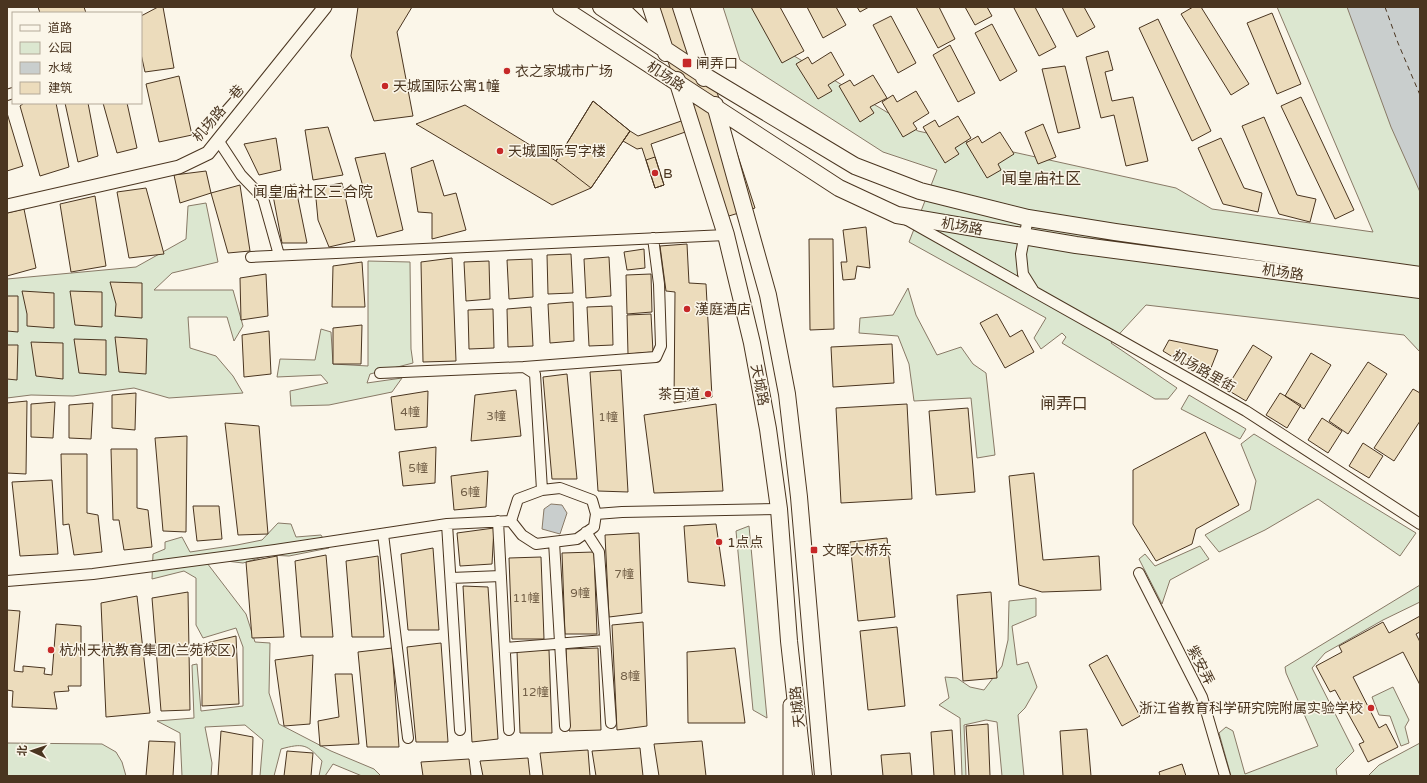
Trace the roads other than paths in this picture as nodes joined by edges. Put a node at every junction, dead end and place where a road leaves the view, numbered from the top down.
1 (325, 7) edge
2 (561, 7) edge
3 (601, 7) edge
4 (621, 7) edge
5 (651, 7) edge
6 (680, 7) edge
7 (665, 49) junction
8 (702, 74) junction
9 (679, 84) junction
10 (717, 109) junction
11 (218, 140) junction
12 (7, 206) edge
13 (897, 215) junction
14 (1028, 218) junction
15 (726, 235) junction
16 (1024, 236) junction
17 (653, 238) junction
18 (279, 256) junction
19 (251, 257) dead end
20 (1420, 275) edge
21 (1420, 290) edge
22 (1034, 292) junction
23 (524, 367) junction
24 (380, 373) dead end
25 (542, 490) junction
26 (779, 509) junction
27 (596, 514) junction
28 (498, 521) junction
29 (511, 521) junction
30 (447, 524) junction
31 (1420, 524) edge
32 (586, 532) junction
33 (383, 534) junction
34 (554, 542) junction
35 (1139, 573) dead end
36 (501, 576) junction
37 (451, 578) junction
38 (7, 581) edge
39 (605, 640) junction
40 (789, 641) junction
41 (560, 644) junction
42 (504, 648) junction
43 (611, 723) dead end
44 (565, 726) dead end
45 (460, 730) dead end
46 (508, 730) dead end
47 (408, 738) dead end
48 (820, 743) junction
49 (790, 776) edge
50 (804, 776) edge
51 (823, 776) edge
52 (829, 776) edge
53 (1225, 776) edge

1 - 11 street, 机场路一巷
2 - 9 main road, 机场路
3 - 7 main road, 机场路
4 - 7 main road, 机场路
5 - 7 main road, 天城路
6 - 8 main road, 天城路
7 - 8 main road, 机场路
7 - 9 main road, 天城路
8 - 10 main road, 天城路
8 - 14 main road, 机场路
9 - 10 main road, 机场路
9 - 15 main road, 天城路
10 - 13 main road, 机场路
10 - 48 main road, 天城路
11 - 12 street, 机场路一巷
11 - 18 street
13 - 16 main road, 机场路
13 - 22 street
14 - 16 street, 机场路里街
14 - 20 main road, 机场路
15 - 17 street
15 - 26 main road, 天城路
16 - 21 main road, 机场路
16 - 22 street, 机场路里街
17 - 18 street
17 - 23 street
18 - 19 street
22 - 31 street, 机场路里街
23 - 24 street
23 - 25 street
25 - 27 street
25 - 29 street
26 - 27 street
26 - 40 main road, 天城路
27 - 32 street
28 - 29 street
28 - 30 street
28 - 36 street
29 - 34 street
30 - 33 street
30 - 37 street
32 - 34 street
32 - 39 street
33 - 38 street
33 - 47 street
34 - 41 street
35 - 53 street, 紫安弄
36 - 37 street
36 - 42 street
37 - 45 street
39 - 41 street
39 - 43 street
40 - 49 street
40 - 50 main road, 天城路
41 - 42 street
41 - 44 street
42 - 46 street
48 - 51 main road, 天城路
48 - 52 street

